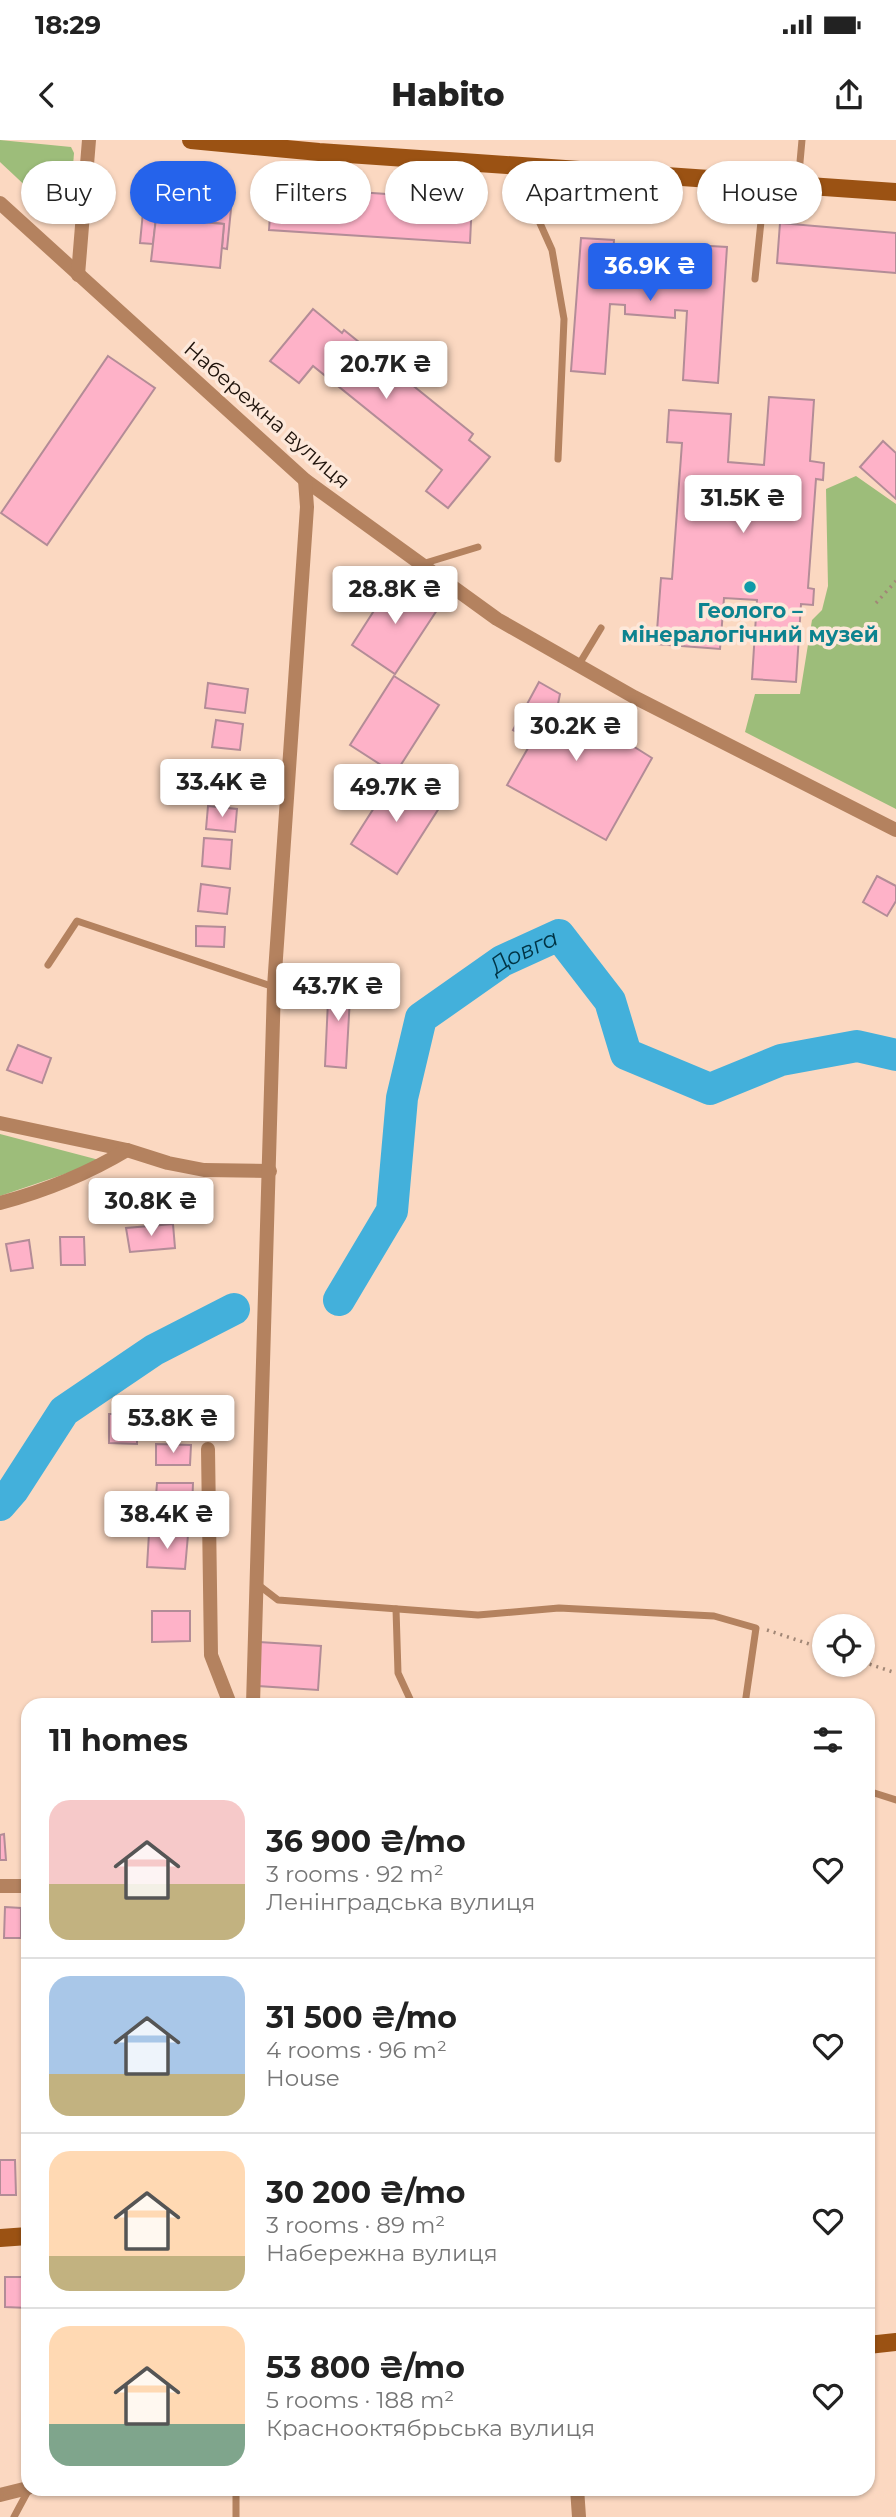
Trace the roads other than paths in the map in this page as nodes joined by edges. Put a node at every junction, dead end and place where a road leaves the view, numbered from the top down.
1 (89, 140) edge
2 (191, 140) edge
3 (802, 140) edge
4 (319, 146) edge
5 (800, 161) edge
6 (502, 164) edge
7 (822, 187) edge
8 (896, 192) edge
9 (0, 204) edge
10 (540, 224) edge
11 (761, 224) edge
12 (78, 275) junction
13 (755, 279) dead end
14 (558, 459) dead end
15 (305, 480) junction
16 (478, 547) dead end
17 (421, 564) junction
18 (601, 628) dead end
19 (578, 667) junction
20 (896, 831) edge
21 (48, 965) dead end
22 (274, 987) junction
23 (0, 1123) edge
24 (127, 1150) junction
25 (270, 1171) junction
26 (0, 1203) edge
27 (208, 1449) dead end
28 (255, 1583) junction
29 (396, 1609) junction
30 (228, 1698) edge
31 (253, 1698) edge
32 (408, 1698) edge
33 (746, 1698) edge
34 (875, 1793) edge
35 (896, 1800) edge
36 (21, 1885) edge
37 (0, 1886) edge
38 (21, 2236) edge
39 (0, 2238) edge
40 (896, 2342) edge
41 (875, 2344) edge
42 (21, 2490) edge
43 (0, 2495) edge
44 (25, 2496) edge
45 (236, 2496) edge
46 (578, 2496) edge
47 (14, 2517) edge
48 (236, 2517) edge
49 (579, 2517) edge

1 - 12 street
2 - 4 street
3 - 5 lane
4 - 6 street
7 - 8 street
9 - 12 street, Набережна вулиця
10 - 14 lane
11 - 13 lane
12 - 15 street, Набережна вулиця
15 - 17 street, Набережна вулиця
15 - 22 street
16 - 17 lane
17 - 19 street, Набережна вулиця
18 - 19 lane
19 - 20 street, Набережна вулиця
21 - 22 lane
22 - 25 street
23 - 24 street
24 - 25 street
24 - 26 street
25 - 28 street
27 - 30 street
28 - 29 lane
28 - 31 street
29 - 32 lane
29 - 33 lane
34 - 35 lane
36 - 37 street
38 - 39 street
40 - 41 street
42 - 43 street
44 - 47 lane
45 - 48 lane
46 - 49 street

